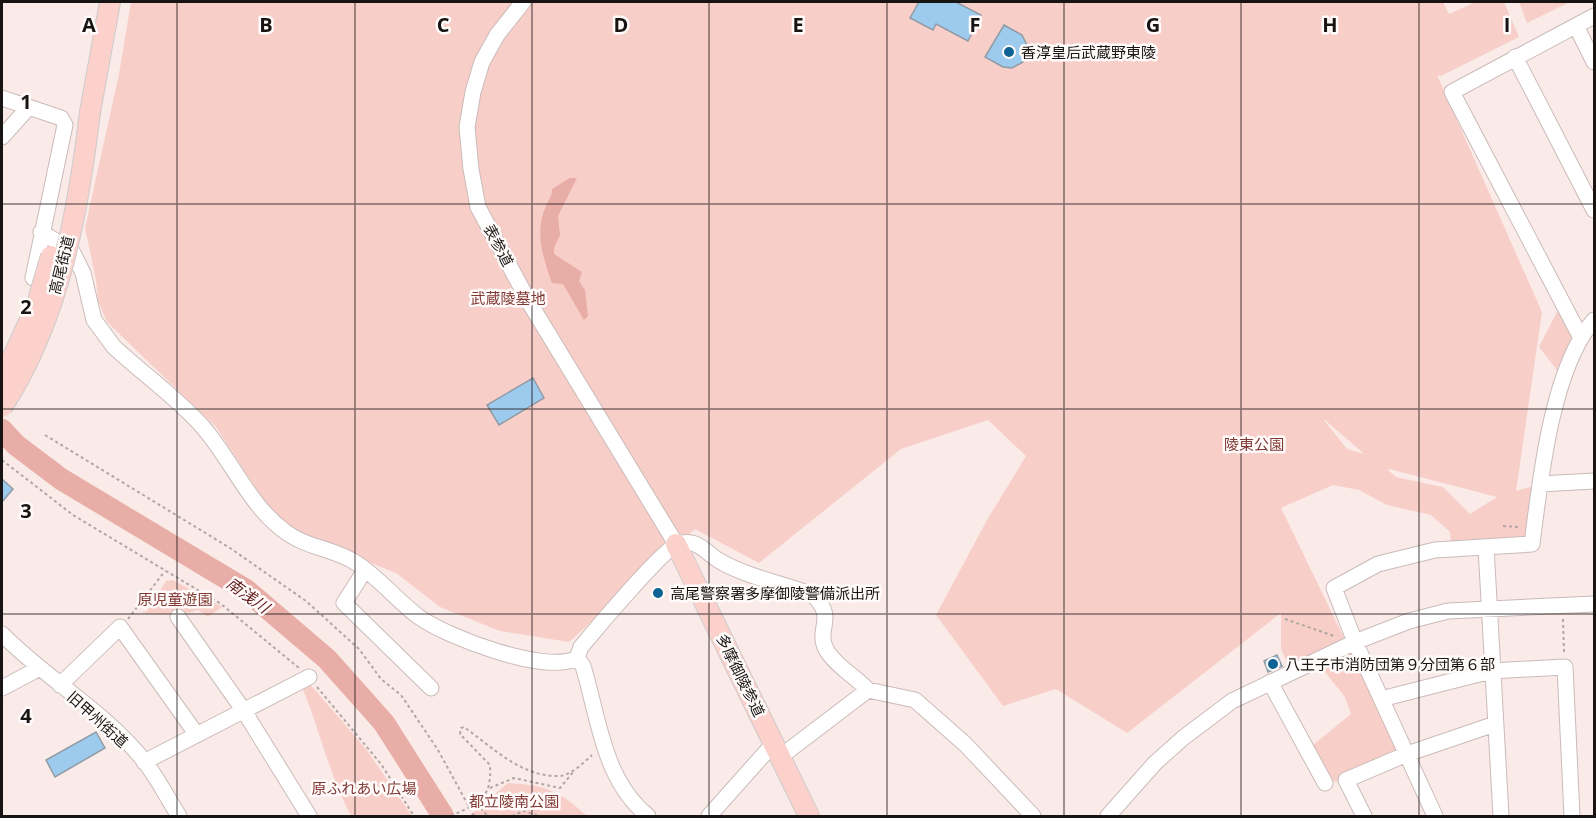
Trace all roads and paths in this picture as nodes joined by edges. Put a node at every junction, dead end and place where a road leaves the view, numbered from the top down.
1 (110, 2) edge
2 (523, 2) edge
3 (1594, 16) edge
4 (1576, 26) junction
5 (1515, 57) junction
6 (1594, 62) edge
7 (2, 98) edge
8 (29, 107) junction
9 (90, 112) junction
10 (2, 136) edge
11 (1594, 210) edge
12 (41, 232) junction
13 (33, 278) dead end
14 (1594, 320) edge
15 (1580, 336) junction
16 (2, 381) edge
17 (2, 407) edge
18 (45, 435) dead end
19 (2, 460) edge
20 (1594, 481) edge
21 (1540, 484) junction
22 (1503, 526) dead end
23 (1534, 528) junction
24 (674, 540) junction
25 (1486, 547) junction
26 (365, 570) junction
27 (166, 571) junction
28 (1594, 604) edge
29 (1487, 608) junction
30 (177, 617) dead end
31 (1285, 619) dead end
32 (1563, 626) dead end
33 (120, 627) junction
34 (2, 634) edge
35 (1335, 636) dead end
36 (1355, 642) junction
37 (577, 658) junction
38 (1565, 667) junction
39 (38, 669) junction
40 (1491, 670) junction
41 (309, 677) junction
42 (1270, 682) junction
43 (60, 685) junction
44 (2, 688) edge
45 (431, 688) dead end
46 (868, 690) junction
47 (1382, 699) junction
48 (244, 711) junction
49 (1495, 724) junction
50 (197, 735) junction
51 (605, 746) junction
52 (777, 750) junction
53 (1407, 754) junction
54 (144, 762) junction
55 (574, 771) junction
56 (1325, 783) dead end
57 (490, 788) junction
58 (476, 804) junction
59 (469, 807) junction
60 (179, 816) edge
61 (309, 816) edge
62 (414, 816) edge
63 (452, 816) edge
64 (474, 816) edge
65 (488, 816) edge
66 (512, 816) edge
67 (539, 816) edge
68 (648, 816) edge
69 (709, 816) edge
70 (810, 816) edge
71 (1033, 816) edge
72 (1111, 816) edge
73 (1364, 816) edge
74 (1435, 816) edge
75 (1501, 816) edge
76 (1572, 816) edge

1 - 9 main road, 高尾街道
2 - 24 street, 表参道
3 - 4 street
4 - 5 street
4 - 6 street
5 - 11 street
5 - 15 street
7 - 8 street
8 - 10 street
8 - 12 street
9 - 16 main road, 高尾街道, bridge
9 - 17 main road, 高尾街道, bridge
12 - 13 street
12 - 26 street
14 - 15 street
15 - 21 street
18 - 59 path
19 - 27 path
20 - 21 street
21 - 23 street
22 - 23 path
23 - 25 street
24 - 37 street
24 - 46 street
24 - 52 main road, 多摩御陵参道
25 - 29 street
25 - 36 street
26 - 37 street
26 - 45 street
27 - 33 path
27 - 41 path
28 - 29 street
29 - 36 street
29 - 40 street
30 - 48 street
31 - 35 path
32 - 38 path
33 - 43 street
33 - 50 street
34 - 39 street, 旧甲州街道
36 - 42 street
36 - 47 street
37 - 51 street
38 - 40 street
38 - 76 street
39 - 43 street, 旧甲州街道
39 - 44 street
40 - 47 street
40 - 49 street
41 - 48 street
41 - 62 path
42 - 56 street
42 - 72 street
43 - 54 street, 旧甲州街道
46 - 52 street
46 - 71 street
47 - 53 street
48 - 50 street
48 - 61 street
49 - 53 street
49 - 75 street
50 - 54 street
51 - 55 path
51 - 68 street
52 - 69 street
52 - 70 main road, 多摩御陵参道
53 - 73 street
53 - 74 street
54 - 60 street, 旧甲州街道
55 - 57 path
55 - 57 path
57 - 58 path
58 - 59 path
58 - 65 path
59 - 63 path
59 - 64 path
66 - 67 path

